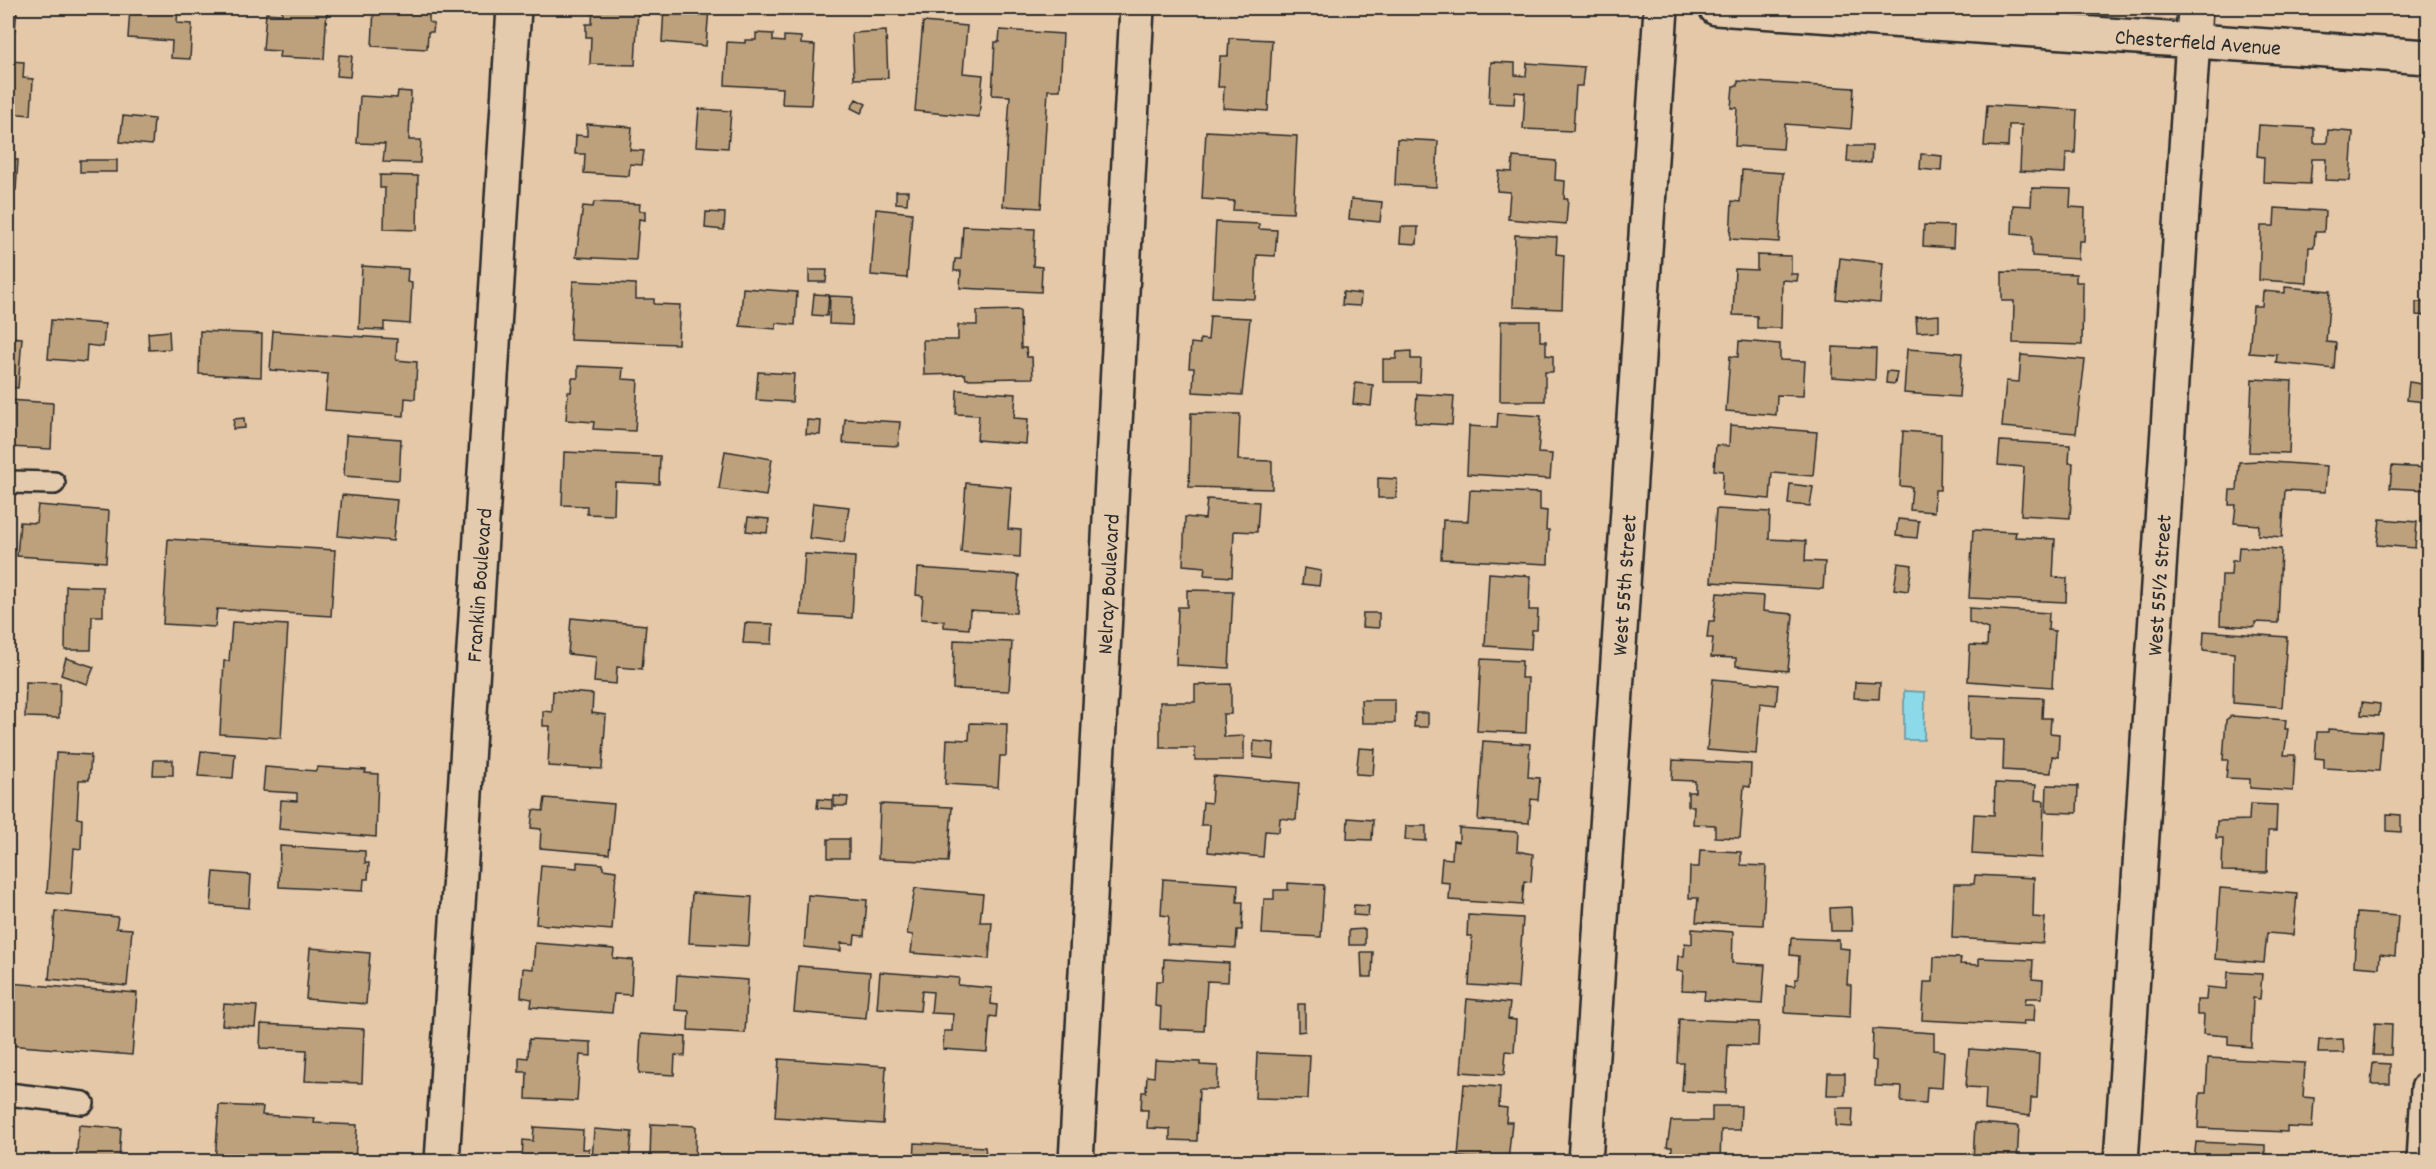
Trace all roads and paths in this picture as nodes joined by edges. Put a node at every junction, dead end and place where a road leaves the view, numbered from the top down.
1 (514, 8) edge
2 (1137, 8) edge
3 (1660, 8) edge
4 (1716, 8) edge
5 (2195, 8) edge
6 (2193, 40) junction
7 (2428, 57) edge
8 (8, 482) edge
9 (54, 483) dead end
10 (2428, 1089) edge
11 (8, 1094) edge
12 (83, 1103) dead end
13 (442, 1161) edge
14 (1077, 1161) edge
15 (1585, 1161) edge
16 (2121, 1161) edge
17 (2424, 1161) edge

1 - 13 street, Franklin Boulevard
2 - 14 street, Nelray Boulevard
3 - 15 street, West 55th Street
4 - 6 street, Chesterfield Avenue
5 - 6 street, West 55½ Street
6 - 7 street, Chesterfield Avenue
6 - 16 street, West 55½ Street
8 - 9 lane
10 - 17 street
11 - 12 lane

